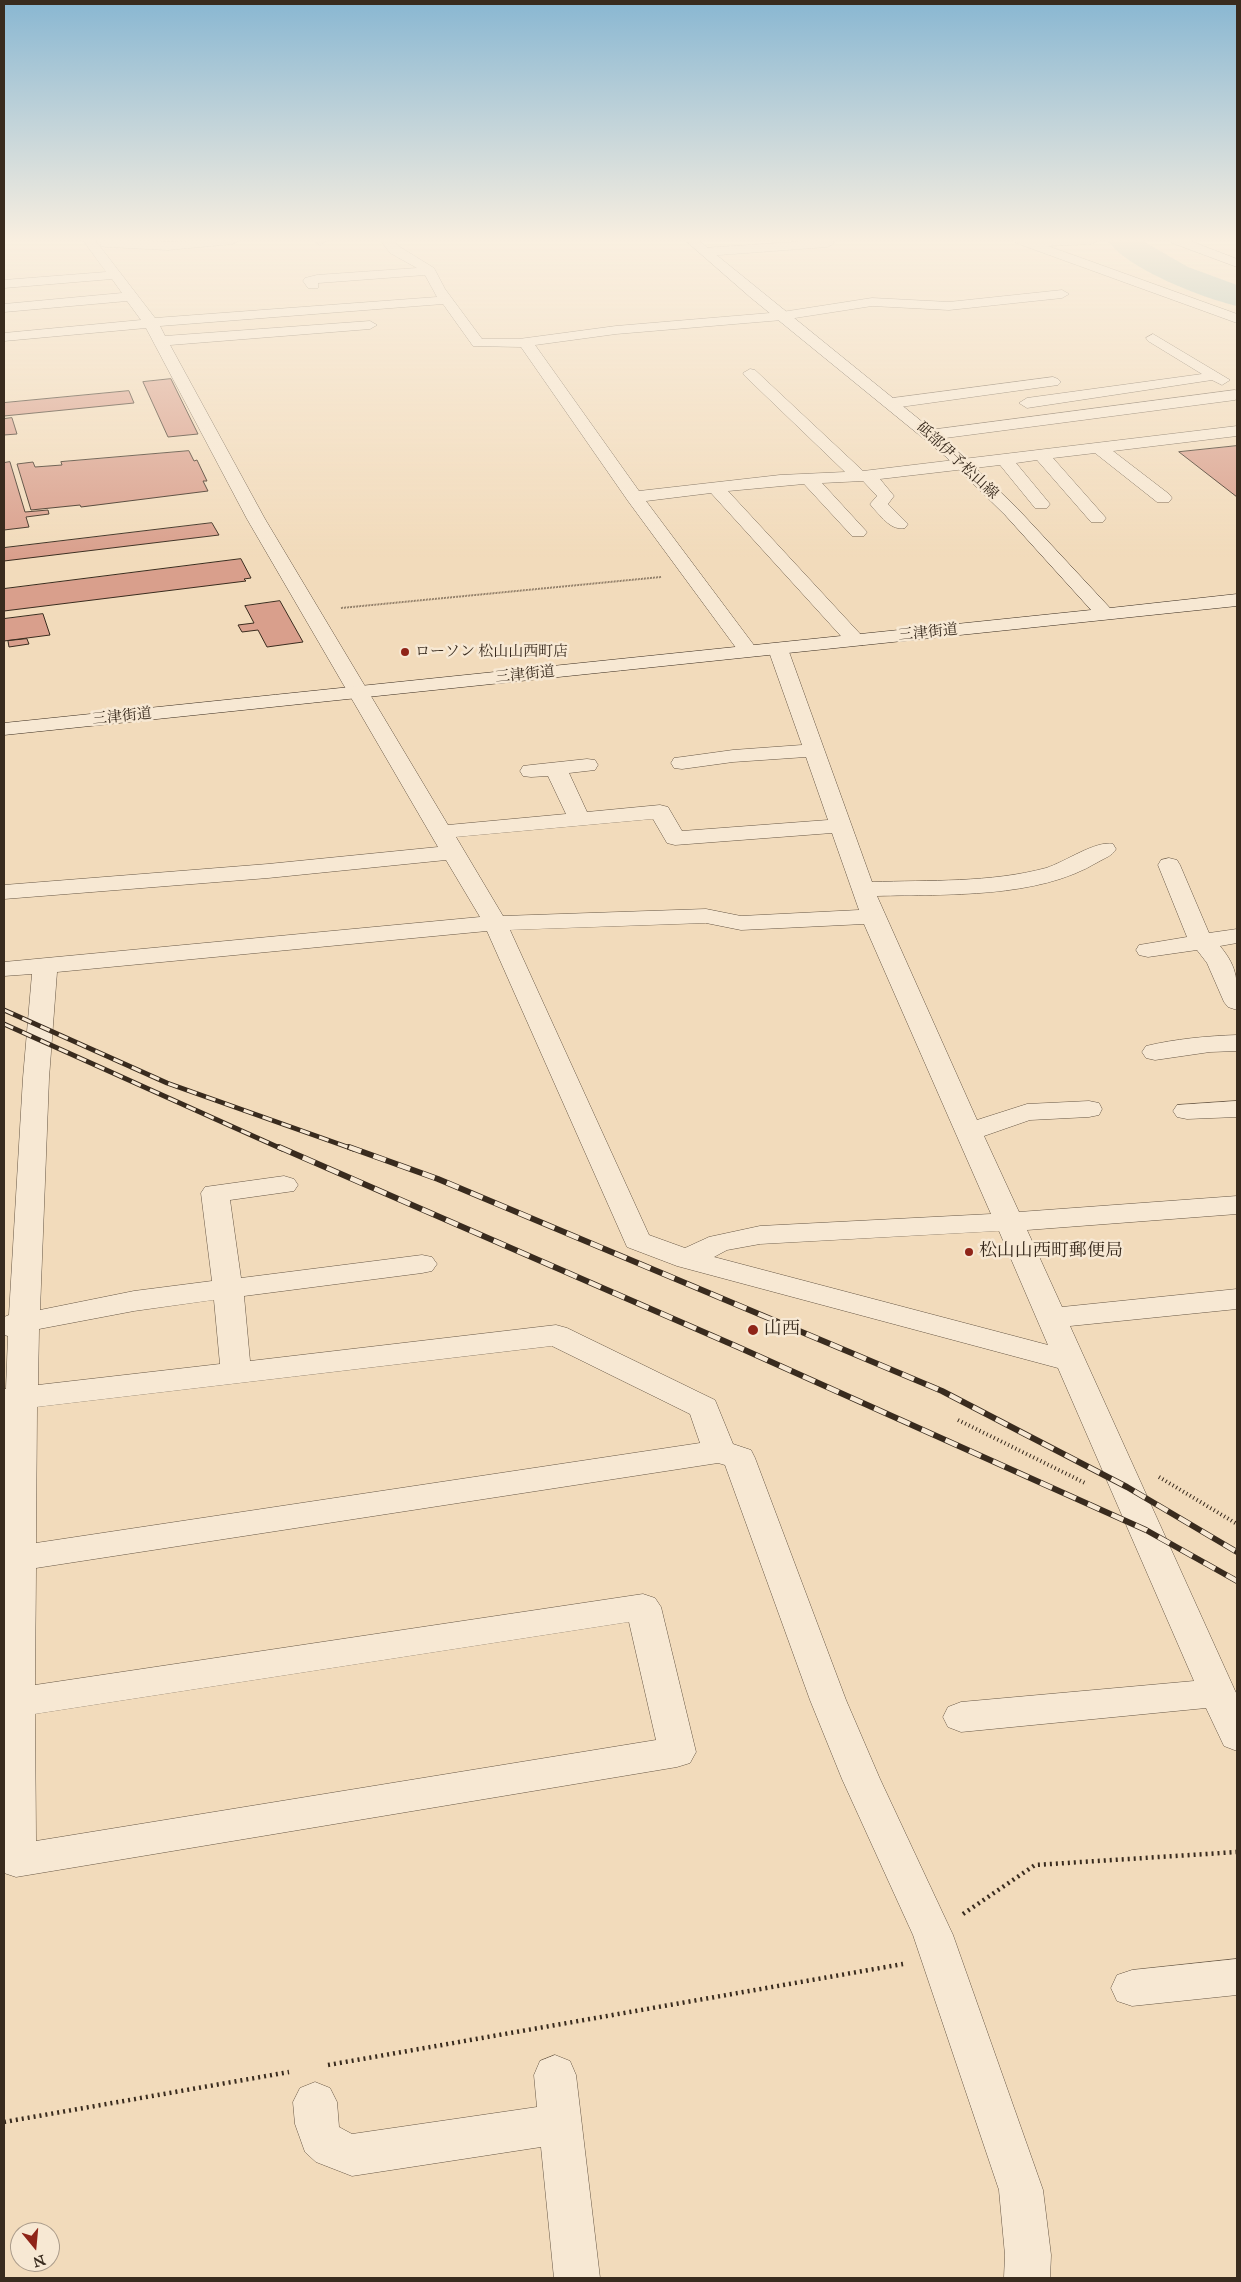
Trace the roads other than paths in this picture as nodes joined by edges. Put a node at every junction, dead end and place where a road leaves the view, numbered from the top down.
1 (164, 346) edge
2 (528, 346) edge
3 (821, 346) edge
4 (1166, 346) edge
5 (774, 377) dead end
6 (1070, 380) dead end
7 (1222, 383) edge
8 (893, 403) junction
9 (1010, 405) dead end
10 (931, 416) dead end
11 (799, 419) junction
12 (912, 419) junction
13 (780, 421) dead end
14 (1237, 431) edge
15 (930, 435) junction
16 (1099, 448) junction
17 (1042, 454) junction
18 (1004, 459) junction
19 (963, 464) junction
20 (754, 465) dead end
21 (1134, 474) junction
22 (863, 476) junction
23 (1114, 476) dead end
24 (808, 478) junction
25 (767, 481) junction
26 (715, 487) junction
27 (634, 497) junction
28 (1142, 500) dead end
29 (1041, 504) dead end
30 (1097, 518) dead end
31 (899, 524) dead end
32 (858, 532) dead end
33 (1237, 600) edge
34 (1106, 614) junction
35 (856, 641) junction
36 (778, 649) junction
37 (749, 652) junction
38 (360, 692) junction
39 (4, 729) edge
40 (815, 750) junction
41 (682, 763) dead end
42 (587, 765) dead end
43 (556, 768) junction
44 (531, 771) dead end
45 (580, 820) junction
46 (840, 826) junction
47 (448, 842) junction
48 (1105, 849) dead end
49 (1169, 865) dead end
50 (862, 889) junction
51 (4, 892) edge
52 (873, 916) junction
53 (495, 923) junction
54 (1237, 936) edge
55 (1203, 941) junction
56 (1148, 950) dead end
57 (45, 966) junction
58 (4, 969) edge
59 (1237, 1002) edge
60 (1237, 1043) edge
61 (1155, 1052) dead end
62 (1089, 1109) dead end
63 (1237, 1109) edge
64 (1187, 1111) dead end
65 (968, 1132) junction
66 (284, 1185) dead end
67 (1237, 1205) edge
68 (1009, 1222) junction
69 (687, 1259) junction
70 (422, 1264) dead end
71 (228, 1290) junction
72 (1237, 1299) edge
73 (1052, 1318) junction
74 (13, 1326) edge
75 (1071, 1361) junction
76 (236, 1373) junction
77 (12, 1399) edge
78 (719, 1451) junction
79 (11, 1559) edge
80 (1218, 1693) junction
81 (17, 1702) junction
82 (961, 1716) dead end
83 (1237, 1736) edge
84 (1237, 1976) edge
85 (1132, 1988) dead end
86 (555, 2076) dead end
87 (312, 2079) road end
88 (560, 2124) junction
89 (577, 2278) edge
90 (1027, 2278) edge

1 - 38 street
2 - 27 street
3 - 8 street, 砥部伊予松山線
4 - 7 street
5 - 11 street
6 - 8 street
7 - 9 street
7 - 15 street
8 - 12 street, 砥部伊予松山線
10 - 12 street
11 - 13 street
11 - 22 street
12 - 15 street, 砥部伊予松山線
14 - 16 street
15 - 19 street, 砥部伊予松山線
16 - 17 street
16 - 21 street
17 - 18 street
17 - 30 street
18 - 19 street
18 - 29 street
19 - 22 street
19 - 34 street, 砥部伊予松山線
20 - 25 street
21 - 23 street
21 - 28 street
22 - 24 street
22 - 31 street
24 - 25 street
24 - 32 street
25 - 26 street
26 - 27 street
26 - 35 street
27 - 37 street
33 - 34 street
34 - 35 street, 三津街道
35 - 36 street, 三津街道
36 - 37 street, 三津街道
36 - 40 street
37 - 38 street, 三津街道
38 - 39 street, 三津街道
38 - 47 street
40 - 41 street
40 - 46 street
42 - 43 street
43 - 44 street
43 - 45 street
45 - 46 street
45 - 47 street
46 - 50 street
47 - 51 street
47 - 53 street
48 - 50 street
49 - 55 street
50 - 52 street
52 - 53 street
52 - 65 street
53 - 57 street
53 - 69 street
54 - 55 street
55 - 56 street
55 - 59 street
57 - 58 street
57 - 74 street
60 - 61 street
62 - 65 street
63 - 64 street
65 - 68 street
66 - 71 street
67 - 68 street
68 - 69 street
68 - 73 street
69 - 75 street
70 - 71 street
71 - 74 street
71 - 76 street
72 - 73 street
73 - 75 street
74 - 77 street
75 - 80 street
76 - 77 street
76 - 78 street
77 - 79 street
78 - 79 street
78 - 90 street
79 - 81 street
80 - 82 street
80 - 83 street
81 - 81 street
84 - 85 street
86 - 88 street
87 - 88 street
88 - 89 street

